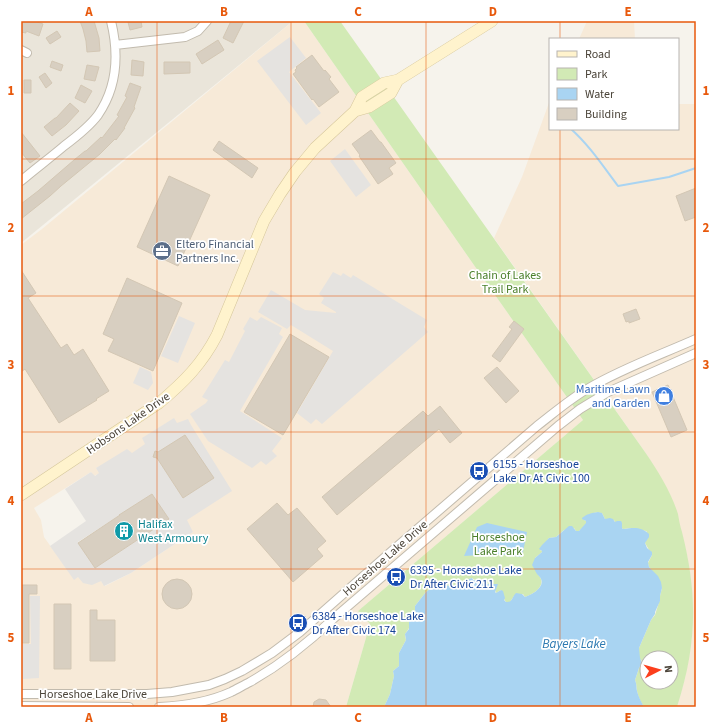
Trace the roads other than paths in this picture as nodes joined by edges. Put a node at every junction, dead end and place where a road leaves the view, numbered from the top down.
1 (111, 21) edge
2 (207, 21) edge
3 (492, 21) edge
4 (115, 45) junction
5 (22, 178) edge
6 (696, 339) edge
7 (696, 353) edge
8 (21, 495) edge
9 (21, 694) edge
10 (73, 694) junction
11 (21, 706) edge
12 (73, 706) edge
13 (129, 707) edge
14 (159, 707) edge

1 - 4 street
2 - 4 street
3 - 8 street, Hobsons Lake Drive
4 - 5 street
6 - 10 street, Horseshoe Lake Drive
7 - 14 street, Horseshoe Lake Drive
9 - 10 street, Horseshoe Lake Drive
10 - 12 street
11 - 12 street, Horseshoe Lake Drive
12 - 13 street, Horseshoe Lake Drive

